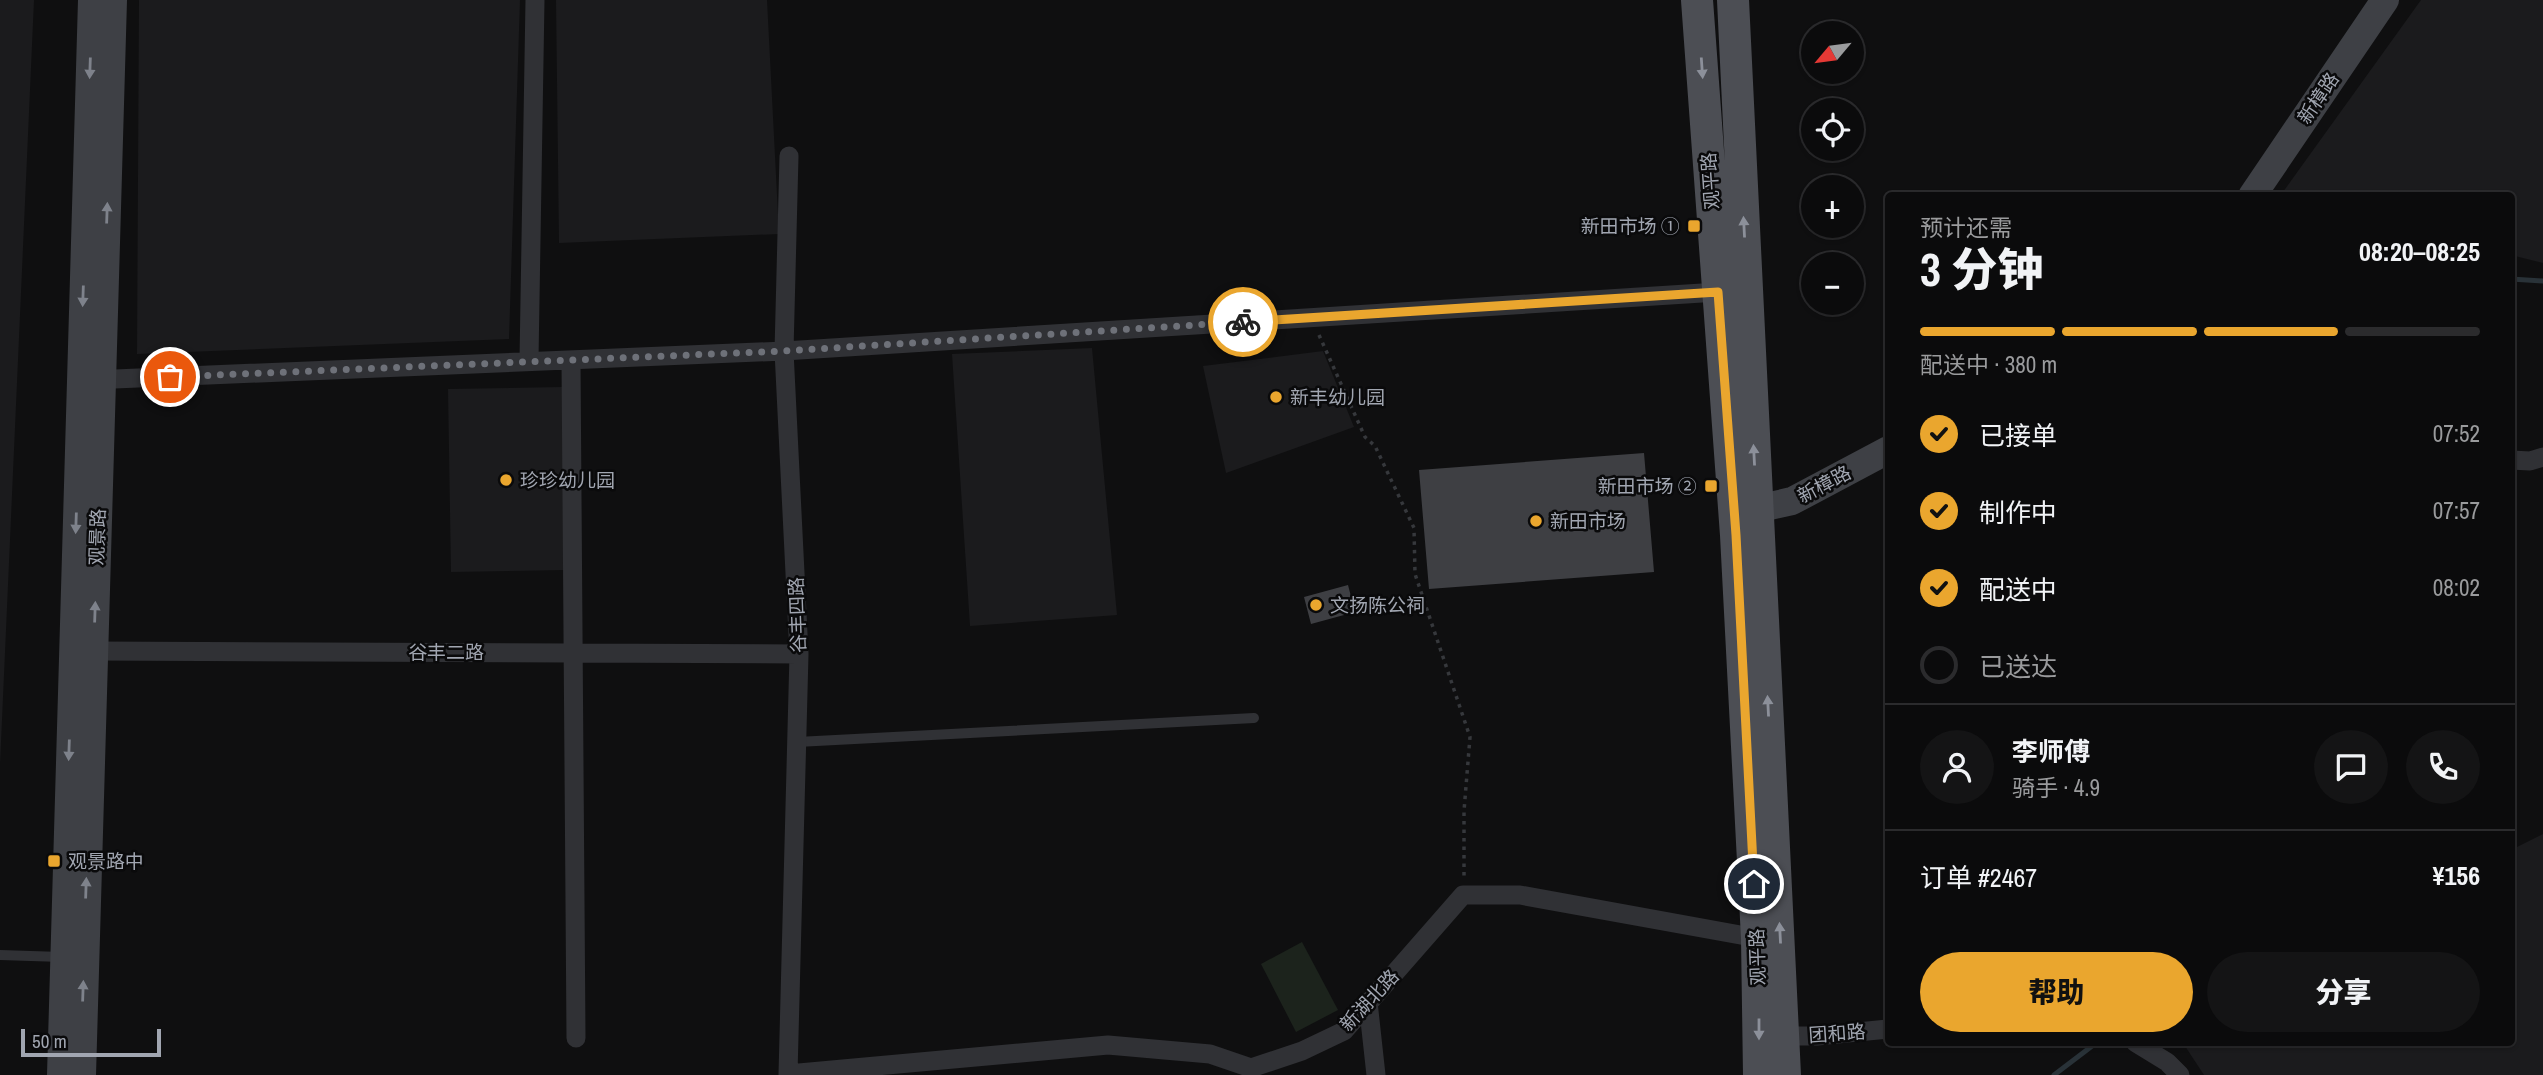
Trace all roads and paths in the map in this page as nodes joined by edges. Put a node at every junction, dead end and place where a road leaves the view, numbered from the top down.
1 (92, 0) edge
2 (113, 0) edge
3 (535, 0) edge
4 (1697, 0) edge
5 (1733, 0) edge
6 (2385, 0) edge
7 (789, 156) dead end
8 (2255, 192) edge
9 (1718, 292) junction
10 (1311, 317) junction
11 (784, 351) junction
12 (529, 360) junction
13 (571, 361) junction
14 (91, 380) junction
15 (1885, 452) edge
16 (2543, 457) edge
17 (2515, 460) edge
18 (1757, 509) junction
19 (94, 651) junction
20 (573, 653) junction
21 (799, 654) junction
22 (1254, 718) dead end
23 (797, 742) junction
24 (1463, 895) junction
25 (1757, 937) junction
26 (0, 956) edge
27 (74, 957) junction
28 (1368, 1002) junction
29 (1885, 1029) edge
30 (1786, 1036) junction
31 (576, 1038) dead end
32 (2141, 1046) edge
33 (837, 1072) edge
34 (788, 1074) edge
35 (61, 1075) edge
36 (82, 1075) edge
37 (1376, 1075) edge
38 (1759, 1075) edge
39 (1786, 1075) edge
40 (2180, 1075) edge

1 -> 14 street, 观景路
14 -> 2 street, 观景路
3 - 12 street
4 -> 9 main road, 观平路
18 -> 5 main road, 观平路
6 - 8 street, 新樟路
7 - 11 street, 谷丰四路
9 - 10 street
9 - 25 main road, 观平路
10 - 11 street
10 - 24 path
11 - 13 street
11 - 21 street, 谷丰四路
12 - 13 street
12 - 14 street
13 - 20 street
19 -> 14 street, 观景路
14 -> 27 street, 观景路
15 - 18 street, 新樟路
16 - 17 street
30 -> 18 main road, 观平路
19 - 20 street, 谷丰二路
27 -> 19 street, 观景路
20 - 21 street, 谷丰二路
20 - 31 street
21 - 23 street, 谷丰四路
22 - 23 lane
23 - 34 street, 谷丰四路
24 - 25 street
24 - 28 street, 新湖北路
25 -> 38 main road, 观平路
26 - 27 lane
27 - 35 street, 观景路
36 -> 27 street, 观景路
28 - 33 street, 新湖北路
28 - 37 street
29 - 30 street, 团和路
30 - 39 main road, 观平路
32 - 40 street
33 - 34 street, 新湖北路

